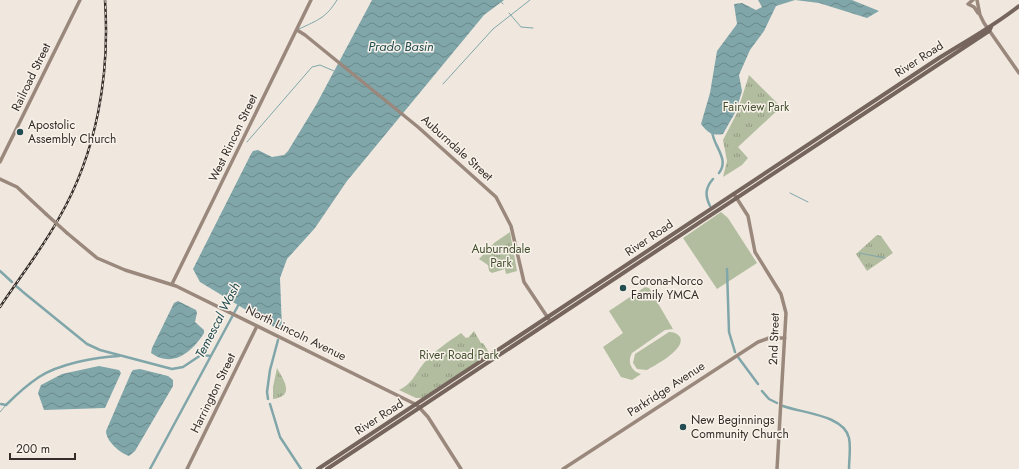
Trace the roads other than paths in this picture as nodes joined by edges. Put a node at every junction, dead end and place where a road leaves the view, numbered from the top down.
1 (80, 0) edge
2 (311, 0) edge
3 (975, 1) edge
4 (1019, 6) edge
5 (980, 15) junction
6 (989, 28) junction
7 (297, 30) junction
8 (1019, 73) edge
9 (0, 162) edge
10 (0, 178) edge
11 (735, 196) junction
12 (172, 284) junction
13 (548, 320) junction
14 (257, 326) junction
15 (785, 338) junction
16 (418, 406) junction
17 (187, 469) edge
18 (318, 469) edge
19 (327, 469) edge
20 (461, 469) edge
21 (563, 469) edge
22 (777, 469) edge

1 - 9 main road, Railroad Street
2 - 7 main road, West Rincon Street
3 - 5 main road
3 - 5 main road
4 - 6 main road, River Road
5 - 6 main road
6 - 8 main road
6 - 11 main road, River Road
7 - 12 main road, West Rincon Street
7 - 13 main road, Auburndale Street
10 - 12 main road, North Lincoln Avenue, bridge
11 - 13 main road, River Road
11 - 15 main road, 2nd Street
12 - 14 main road, North Lincoln Avenue
13 - 16 main road, River Road
14 - 16 main road, North Lincoln Avenue
14 - 17 main road, Harrington Street
15 - 21 main road, Parkridge Avenue
15 - 22 main road, 2nd Street
16 - 18 main road, River Road
16 - 19 main road, River Road
16 - 20 main road, North Lincoln Avenue

